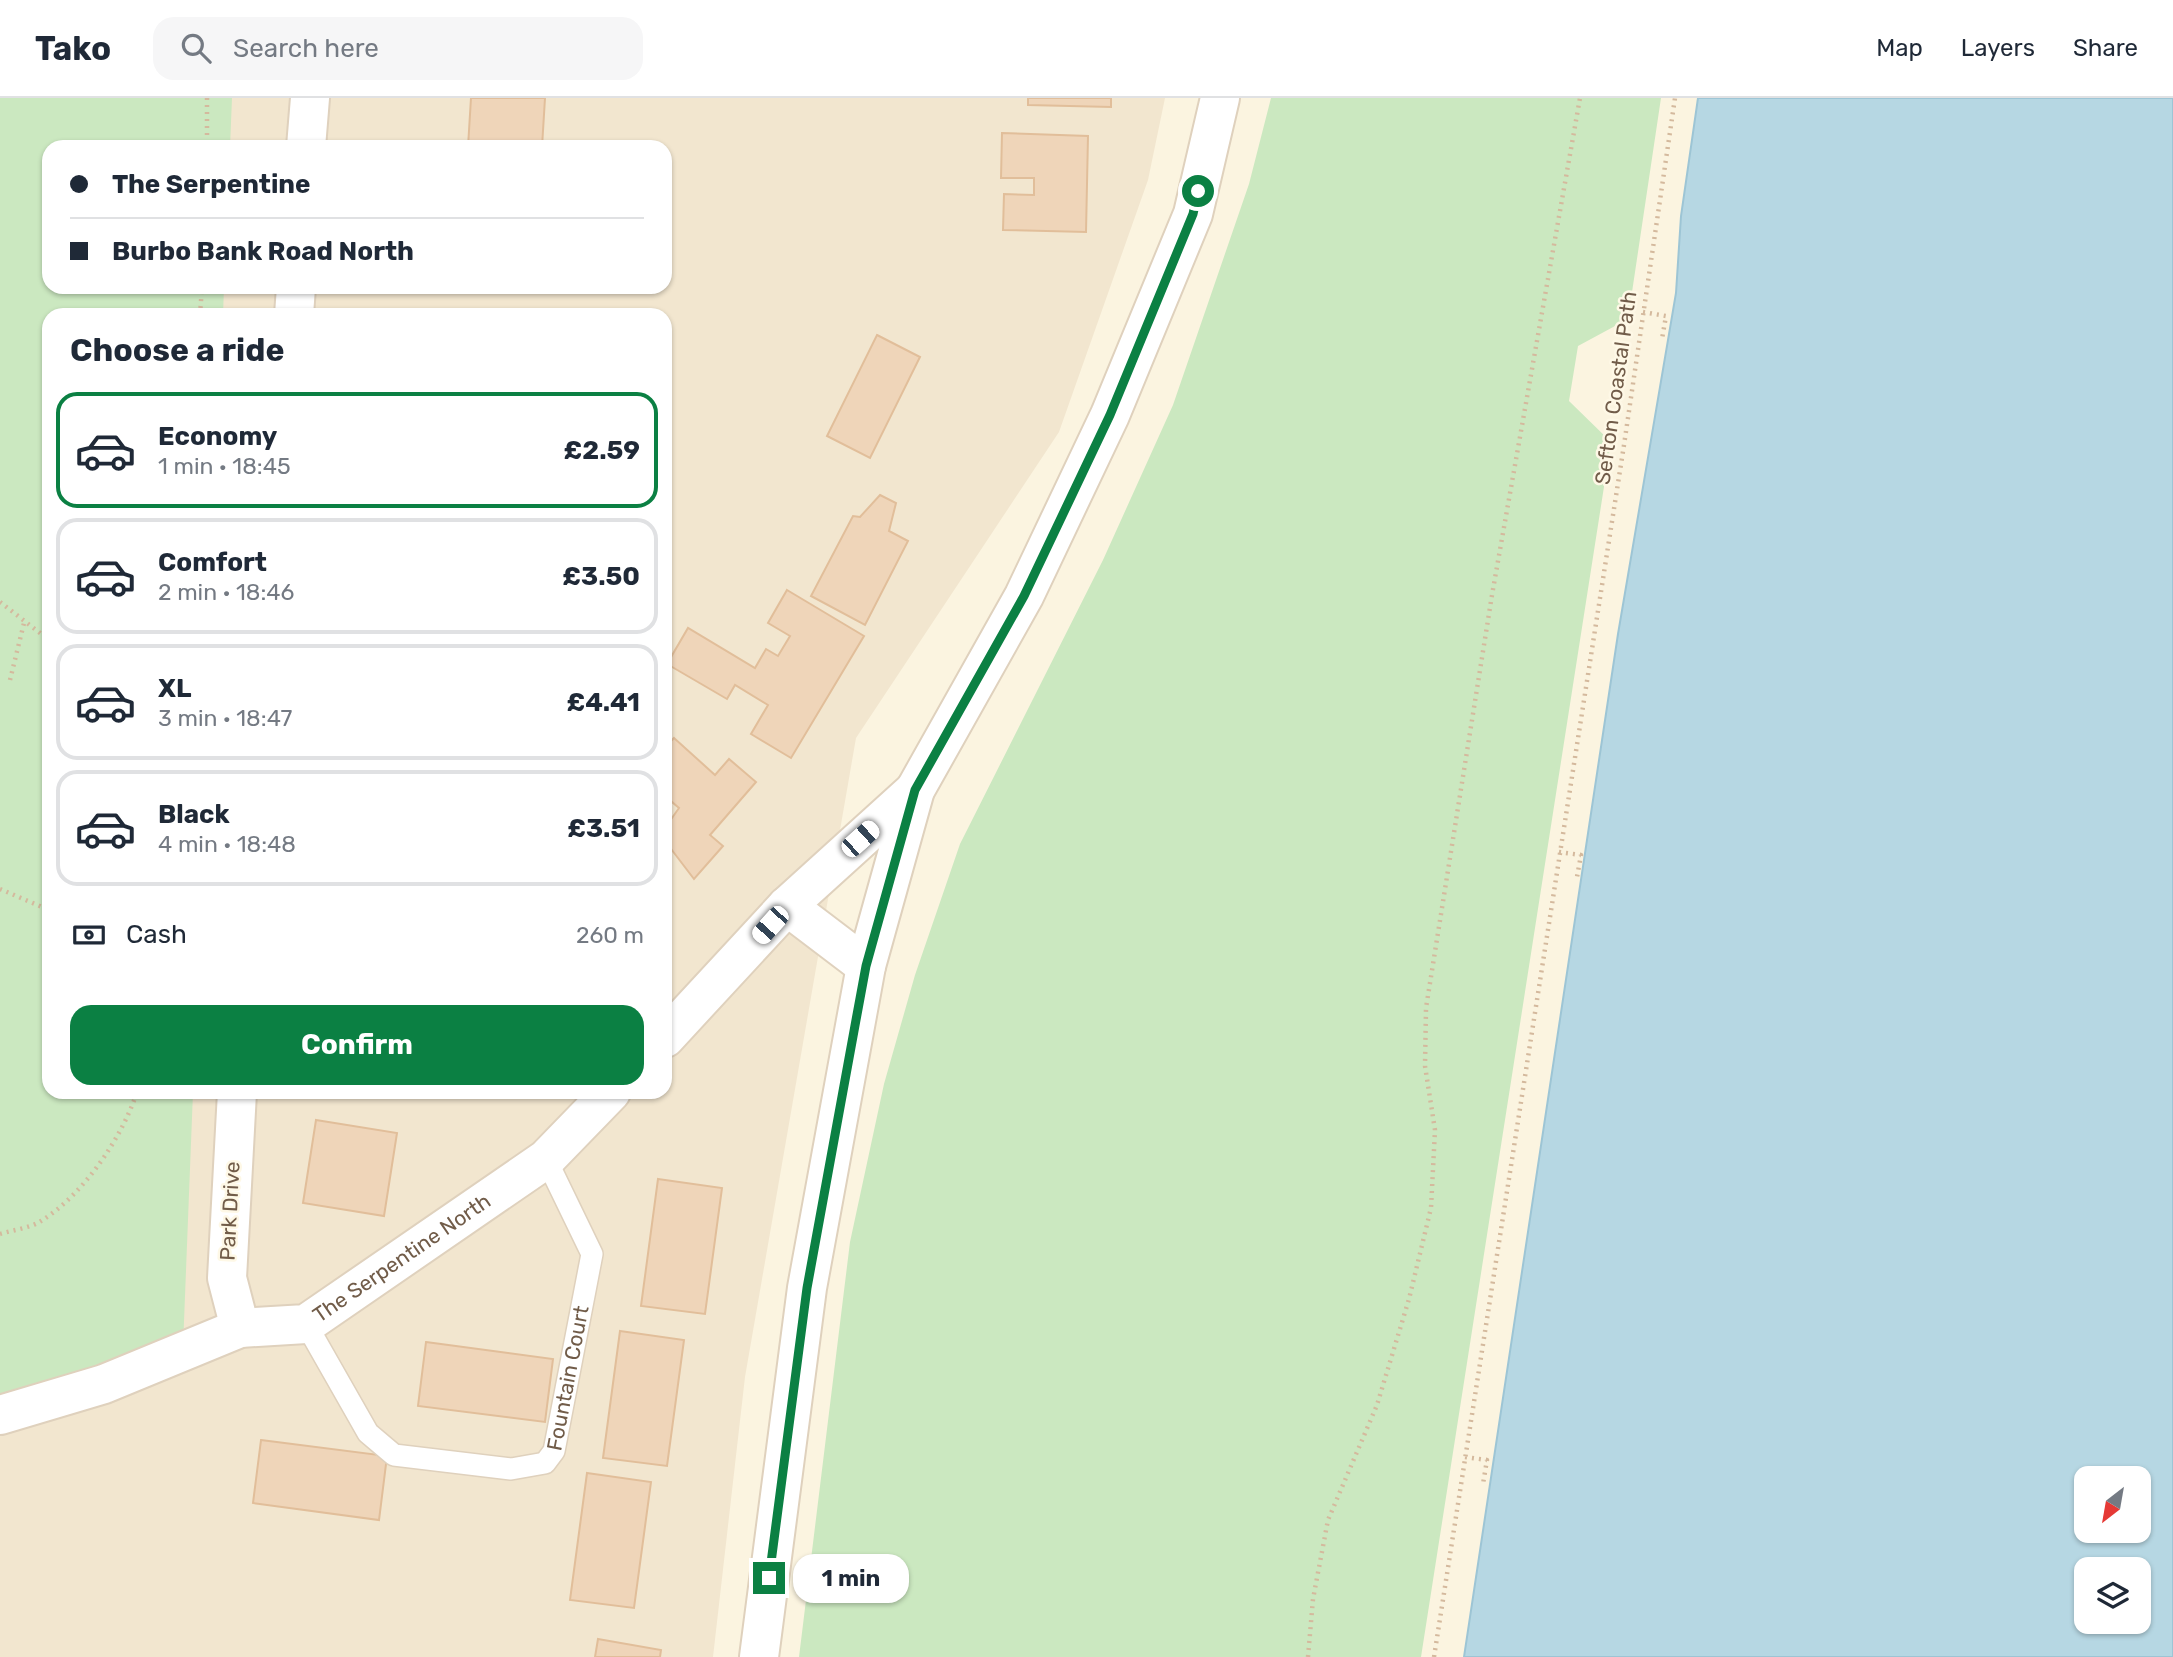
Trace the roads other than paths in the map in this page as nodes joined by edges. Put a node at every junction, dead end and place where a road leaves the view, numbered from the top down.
1 (310, 98) edge
2 (1220, 98) edge
3 (307, 140) edge
4 (915, 790) junction
5 (787, 906) junction
6 (866, 966) junction
7 (672, 1030) edge
8 (237, 1099) edge
9 (604, 1099) edge
10 (546, 1159) junction
11 (306, 1324) junction
12 (240, 1328) junction
13 (0, 1415) edge
14 (758, 1657) edge

1 - 3 street
2 - 4 street
4 - 5 street
4 - 6 street
5 - 6 street
5 - 7 street
6 - 14 street
8 - 12 street, Park Drive
9 - 10 street, The Serpentine North
10 - 11 street, The Serpentine North
10 - 11 lane, Fountain Court
11 - 12 street, The Serpentine North
12 - 13 street, The Serpentine North

